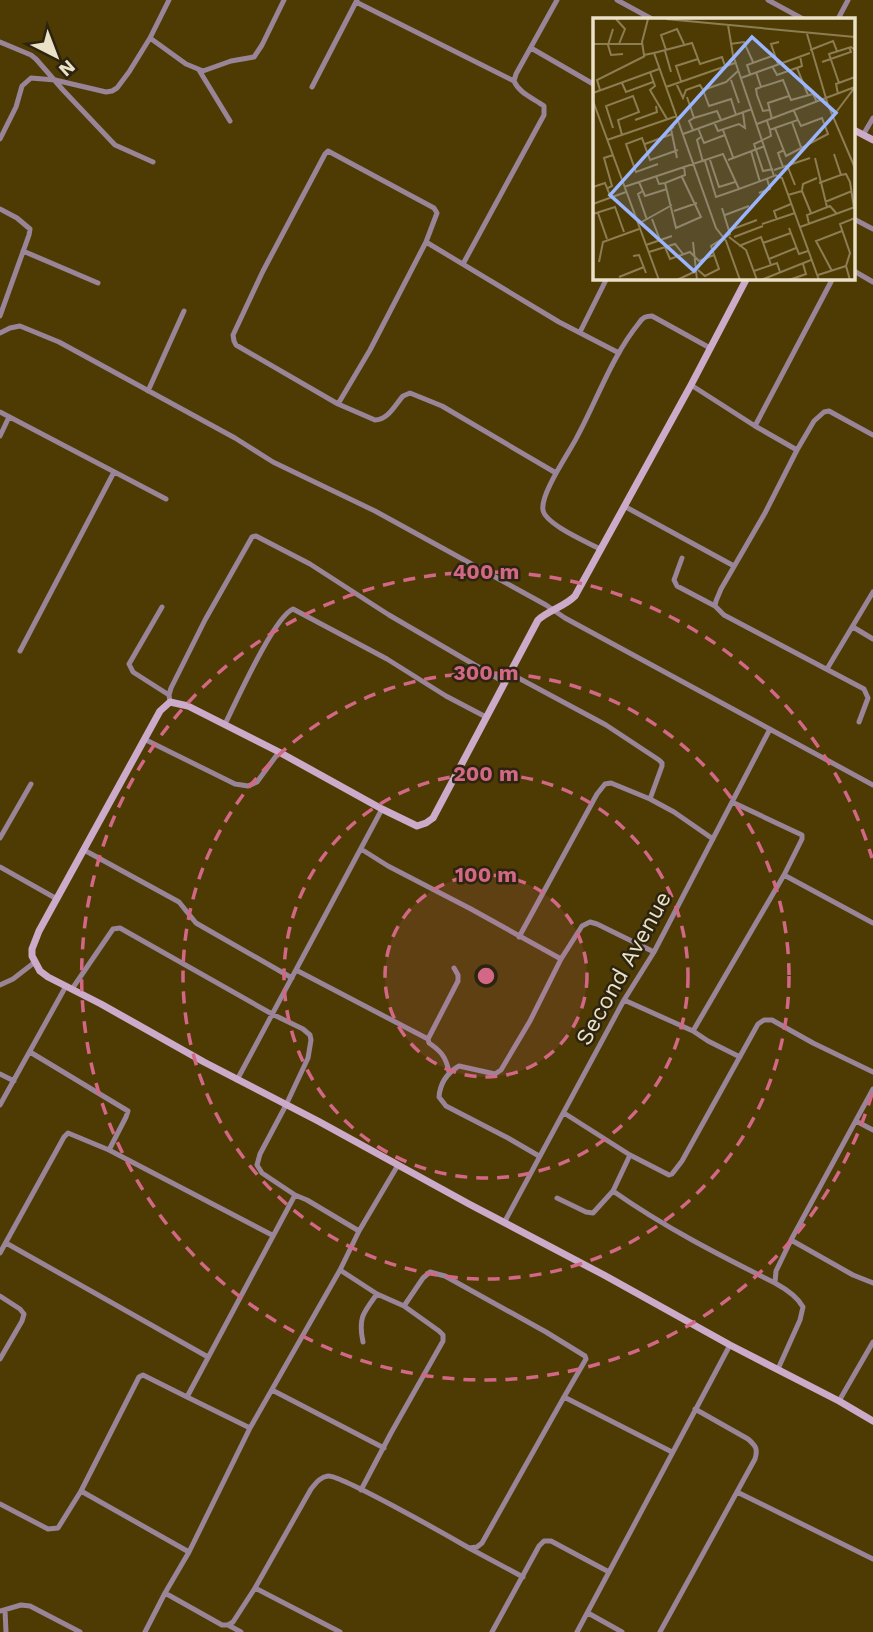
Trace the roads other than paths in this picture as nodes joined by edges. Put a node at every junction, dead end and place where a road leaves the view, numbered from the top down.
1 (169, 0) edge
2 (285, 0) edge
3 (557, 0) edge
4 (617, 0) edge
5 (768, 0) edge
6 (848, 0) edge
7 (357, 1) edge
8 (650, 18) edge
9 (801, 18) edge
10 (839, 18) edge
11 (149, 38) junction
12 (0, 42) edge
13 (531, 48) junction
14 (199, 70) junction
15 (55, 80) junction
16 (514, 81) junction
17 (593, 84) edge
18 (312, 87) dead end
19 (873, 118) edge
20 (230, 121) dead end
21 (856, 131) edge
22 (863, 135) junction
23 (0, 139) edge
24 (873, 141) edge
25 (153, 162) dead end
26 (0, 209) edge
27 (856, 220) edge
28 (873, 229) edge
29 (426, 242) junction
30 (23, 251) junction
31 (463, 264) junction
32 (856, 272) edge
33 (606, 280) edge
34 (746, 280) edge
35 (831, 280) edge
36 (873, 282) edge
37 (98, 283) dead end
38 (184, 311) dead end
39 (0, 316) edge
40 (580, 332) junction
41 (0, 333) edge
42 (710, 348) junction
43 (619, 353) junction
44 (691, 385) junction
45 (148, 391) junction
46 (338, 404) junction
47 (0, 412) edge
48 (9, 417) junction
49 (755, 426) junction
50 (873, 435) edge
51 (0, 436) edge
52 (797, 450) junction
53 (114, 472) junction
54 (556, 473) junction
55 (166, 499) dead end
56 (624, 506) junction
57 (600, 549) junction
58 (682, 558) dead end
59 (734, 566) junction
60 (873, 592) edge
61 (715, 606) junction
62 (162, 607) dead end
63 (553, 610) junction
64 (853, 627) junction
65 (873, 639) edge
66 (20, 651) dead end
67 (827, 669) junction
68 (509, 673) junction
69 (504, 682) junction
70 (169, 699) junction
71 (486, 717) junction
72 (859, 722) dead end
73 (225, 724) junction
74 (770, 729) junction
75 (144, 739) junction
76 (279, 752) junction
77 (31, 784) dead end
78 (873, 785) edge
79 (650, 799) junction
80 (732, 802) junction
81 (382, 809) junction
82 (0, 838) edge
83 (713, 839) junction
84 (361, 849) junction
85 (84, 850) junction
86 (0, 867) edge
87 (784, 874) junction
88 (57, 899) junction
89 (873, 923) edge
90 (519, 937) junction
91 (654, 952) junction
92 (561, 959) junction
93 (35, 962) junction
94 (454, 968) dead end
95 (296, 970) junction
96 (292, 978) junction
97 (0, 985) edge
98 (69, 987) junction
99 (624, 1000) junction
100 (272, 1014) junction
101 (693, 1031) junction
102 (428, 1039) junction
103 (30, 1052) junction
104 (740, 1057) junction
105 (449, 1072) junction
106 (873, 1072) edge
107 (0, 1074) edge
108 (237, 1080) junction
109 (14, 1081) junction
110 (873, 1089) edge
111 (0, 1105) edge
112 (286, 1105) junction
113 (564, 1113) junction
114 (856, 1121) junction
115 (873, 1130) edge
116 (109, 1150) junction
117 (631, 1155) junction
118 (540, 1156) junction
119 (398, 1165) junction
120 (612, 1191) junction
121 (295, 1195) junction
122 (557, 1198) dead end
123 (504, 1223) junction
124 (359, 1231) junction
125 (272, 1235) junction
126 (791, 1240) junction
127 (5, 1243) junction
128 (0, 1254) edge
129 (340, 1270) junction
130 (775, 1283) junction
131 (873, 1283) edge
132 (377, 1294) junction
133 (0, 1296) edge
134 (404, 1306) junction
135 (363, 1342) dead end
136 (873, 1342) edge
137 (730, 1345) junction
138 (208, 1357) junction
139 (0, 1359) edge
140 (778, 1369) junction
141 (272, 1390) junction
142 (564, 1396) junction
143 (187, 1397) junction
144 (839, 1401) junction
145 (695, 1409) junction
146 (873, 1421) edge
147 (250, 1428) junction
148 (384, 1448) junction
149 (672, 1452) junction
150 (361, 1490) junction
151 (80, 1491) junction
152 (737, 1492) junction
153 (0, 1504) edge
154 (469, 1548) junction
155 (189, 1552) junction
156 (873, 1559) edge
157 (609, 1573) junction
158 (523, 1577) junction
159 (255, 1588) junction
160 (164, 1593) junction
161 (2, 1610) edge
162 (588, 1613) junction
163 (229, 1625) junction
164 (6, 1632) edge
165 (80, 1632) edge
166 (145, 1632) edge
167 (241, 1632) edge
168 (340, 1632) edge
169 (492, 1632) edge
170 (577, 1632) edge
171 (621, 1632) edge
172 (660, 1632) edge

1 - 11 street
2 - 14 street
3 - 13 street
4 - 8 street
5 - 9 street
6 - 10 street
7 - 16 street
7 - 18 street
11 - 14 street
11 - 15 street
12 - 15 street
13 - 16 street
13 - 17 street
14 - 20 street
15 - 23 street
15 - 25 street
16 - 31 street
19 - 22 street
21 - 22 street
22 - 24 street
26 - 30 street
27 - 28 street
29 - 31 street
29 - 46 street
29 - 46 street
30 - 37 street
30 - 39 street
31 - 40 street
32 - 36 street
33 - 40 street
34 - 42 street
35 - 49 street
38 - 45 street
40 - 43 street
41 - 45 street
42 - 43 street
42 - 44 street
43 - 54 street
44 - 49 street
44 - 56 street
45 - 63 street
46 - 54 street
47 - 48 street
48 - 51 street
48 - 53 street
49 - 52 street
50 - 52 street
52 - 59 street
53 - 55 street
53 - 66 street
54 - 57 street
56 - 57 street
56 - 59 street
57 - 63 street
58 - 61 street
59 - 61 street
60 - 64 street
61 - 67 street
62 - 70 street
63 - 68 street
63 - 74 street
64 - 65 street
64 - 67 street
67 - 72 street
68 - 69 street
68 - 79 street
69 - 70 street
69 - 71 street
70 - 73 street
70 - 75 street
71 - 73 street
71 - 81 street
73 - 76 street
74 - 78 street
74 - 80 street, Second Avenue
75 - 76 street
75 - 85 street
76 - 81 street
77 - 82 street
79 - 83 street
79 - 90 street
80 - 83 street, Second Avenue
80 - 87 street
81 - 84 street
83 - 91 street, Second Avenue
84 - 90 street
84 - 95 street
85 - 88 street
85 - 96 street
86 - 88 street
87 - 89 street
87 - 101 street
88 - 93 street
90 - 92 street
91 - 92 street
91 - 99 street, Second Avenue
92 - 105 street
93 - 97 street
93 - 98 street
94 - 102 street
95 - 96 street
95 - 102 street
96 - 100 street
98 - 100 street
98 - 103 street
98 - 108 street
99 - 101 street
99 - 113 street, Second Avenue
100 - 108 street
100 - 112 street
101 - 104 street
102 - 105 street
103 - 109 street
103 - 116 street
104 - 106 street
104 - 117 street
105 - 118 street
107 - 109 street
108 - 112 street
109 - 111 street
110 - 114 street
112 - 119 street
112 - 121 street
113 - 117 street
113 - 118 street, Second Avenue
114 - 115 street
114 - 126 street
116 - 125 street
116 - 127 street
117 - 120 street
118 - 123 street, Second Avenue
119 - 123 street
119 - 124 street
120 - 122 street
120 - 130 street
121 - 124 street
121 - 125 street
123 - 137 street
124 - 129 street
125 - 138 street
126 - 130 street
126 - 131 street
127 - 128 street
127 - 138 street
129 - 132 street
129 - 141 street
130 - 140 street
132 - 134 street
132 - 135 street
133 - 139 street
134 - 142 street
134 - 148 street
136 - 144 street
137 - 140 street
137 - 145 street
138 - 143 street
140 - 144 street
141 - 147 street
141 - 148 street
142 - 149 street
142 - 154 street
143 - 147 street
143 - 151 street
144 - 146 street
145 - 149 street
145 - 152 street
147 - 155 street
148 - 150 street
149 - 157 street
150 - 154 street
150 - 159 street
151 - 153 street
151 - 155 street
152 - 156 street
152 - 172 street
154 - 158 street
155 - 160 street
157 - 158 street
157 - 162 street
158 - 169 street
159 - 163 street
159 - 168 street
160 - 163 street
160 - 166 street
161 - 164 street
161 - 165 street
162 - 170 street
162 - 171 street
163 - 167 street

